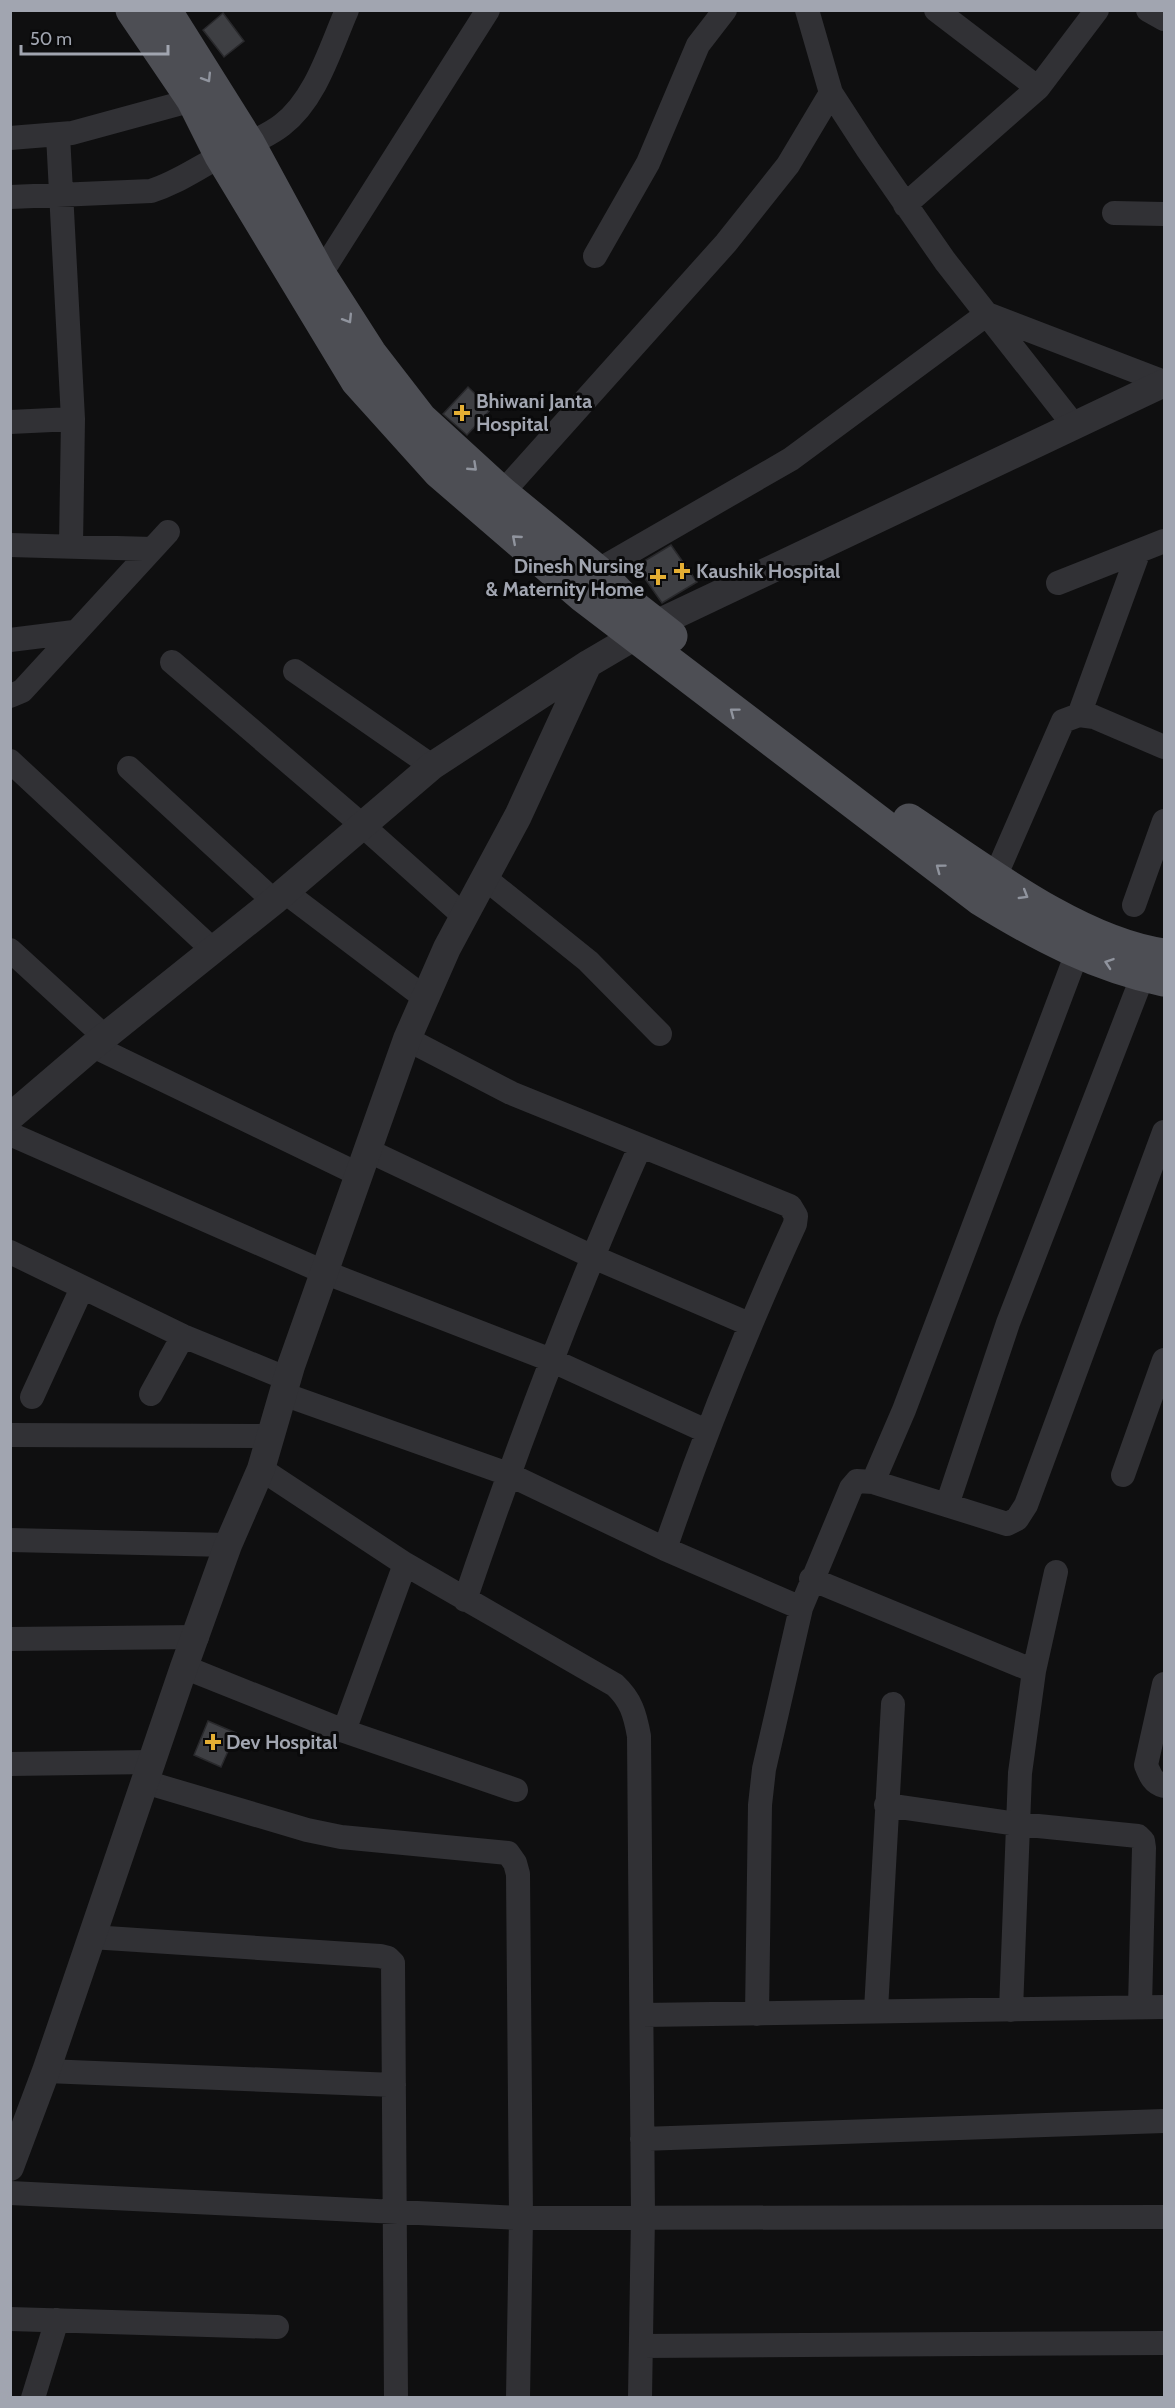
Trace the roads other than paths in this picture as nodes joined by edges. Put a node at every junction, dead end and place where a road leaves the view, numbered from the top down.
1 (132, 10) edge
2 (347, 10) edge
3 (488, 10) edge
4 (724, 10) edge
5 (807, 10) edge
6 (936, 10) edge
7 (1096, 10) edge
8 (1149, 10) edge
9 (166, 11) edge
10 (1164, 19) edge
11 (1038, 88) junction
12 (831, 93) junction
13 (193, 100) junction
14 (58, 135) junction
15 (10, 138) edge
16 (235, 150) junction
17 (60, 195) junction
18 (10, 197) edge
19 (905, 206) junction
20 (1114, 213) dead end
21 (1164, 214) edge
22 (595, 256) dead end
23 (321, 275) junction
24 (987, 314) junction
25 (1164, 382) edge
26 (73, 419) junction
27 (10, 422) edge
28 (1073, 424) junction
29 (502, 494) junction
30 (168, 532) dead end
31 (1164, 541) edge
32 (10, 545) edge
33 (71, 545) junction
34 (152, 549) junction
35 (1139, 552) junction
36 (597, 571) junction
37 (1058, 583) dead end
38 (645, 631) junction
39 (74, 632) junction
40 (10, 640) edge
41 (172, 662) dead end
42 (588, 664) junction
43 (296, 670) dead end
44 (10, 696) edge
45 (1079, 715) junction
46 (1164, 747) edge
47 (10, 761) edge
48 (432, 766) junction
49 (129, 768) dead end
50 (1164, 821) edge
51 (362, 825) junction
52 (995, 877) junction
53 (486, 879) junction
54 (280, 897) junction
55 (1134, 905) dead end
56 (465, 917) junction
57 (212, 949) junction
58 (10, 950) edge
59 (1077, 952) junction
60 (1157, 970) edge
61 (424, 998) junction
62 (660, 1034) dead end
63 (407, 1039) junction
64 (99, 1041) junction
65 (12, 1118) edge
66 (1164, 1132) edge
67 (640, 1147) junction
68 (365, 1163) junction
69 (10, 1252) edge
70 (591, 1256) junction
71 (324, 1272) junction
72 (82, 1288) junction
73 (749, 1324) junction
74 (183, 1336) junction
75 (551, 1360) junction
76 (1164, 1360) edge
77 (286, 1387) junction
78 (151, 1394) dead end
79 (32, 1397) dead end
80 (706, 1431) junction
81 (10, 1435) edge
82 (271, 1436) junction
83 (261, 1469) junction
84 (508, 1474) junction
85 (1123, 1475) dead end
86 (873, 1482) junction
87 (947, 1505) junction
88 (10, 1540) edge
89 (228, 1545) junction
90 (665, 1549) junction
91 (405, 1564) junction
92 (1056, 1572) dead end
93 (811, 1579) junction
94 (465, 1600) junction
95 (801, 1608) junction
96 (197, 1637) junction
97 (10, 1640) edge
98 (184, 1668) junction
99 (1034, 1671) junction
100 (1164, 1684) edge
101 (893, 1704) dead end
102 (344, 1731) junction
103 (10, 1764) edge
104 (148, 1772) junction
105 (1164, 1786) edge
106 (516, 1790) dead end
107 (886, 1806) junction
108 (1018, 1824) junction
109 (91, 1937) junction
110 (1140, 2006) junction
111 (1164, 2007) edge
112 (876, 2010) junction
113 (1011, 2010) junction
114 (757, 2014) junction
115 (642, 2015) junction
116 (46, 2071) junction
117 (394, 2085) junction
118 (1164, 2121) edge
119 (642, 2139) junction
120 (11, 2162) edge
121 (10, 2193) edge
122 (395, 2212) junction
123 (643, 2216) junction
124 (1164, 2217) edge
125 (521, 2218) junction
126 (10, 2319) edge
127 (57, 2320) junction
128 (277, 2327) dead end
129 (1164, 2343) edge
130 (641, 2346) junction
131 (33, 2397) edge
132 (396, 2397) edge
133 (518, 2397) edge
134 (640, 2397) edge

1 - 13 main road
2 - 16 street
3 - 23 street
4 - 22 street
5 - 12 street
6 - 11 street
7 - 11 street
8 - 10 street
9 -> 16 main road
11 - 19 street
12 - 19 street
12 - 29 street
13 - 14 street
13 - 16 main road
14 - 15 street
14 - 17 street
16 - 17 street
16 - 23 main road
38 -> 16 main road
17 - 18 street
17 - 26 street
19 - 24 street
20 - 21 street
23 -> 29 main road
24 - 25 street
24 - 28 street
24 - 36 street
25 - 28 street
26 - 27 street
26 - 33 street
28 - 38 street
29 - 36 main road
30 - 34 street
31 - 35 street
32 - 33 street
33 - 34 street
34 - 39 street
35 - 37 street
35 - 45 street
36 - 38 main road
38 - 42 street
38 - 52 main road
59 -> 38 main road
39 - 40 street
39 - 44 street
41 - 51 street
42 - 48 street
42 - 53 street
43 - 48 street
45 - 46 street
45 - 52 street
47 - 57 street
48 - 51 street
49 - 54 street
50 - 55 street
51 - 54 street
51 - 56 street
52 -> 60 main road
53 - 56 street
53 - 62 street
54 - 57 street
54 - 61 street
56 - 61 street
57 - 64 street
58 - 64 street
60 -> 59 main road
59 - 86 street
60 - 87 street
61 - 63 street
63 - 67 street
63 - 68 street
64 - 65 street
64 - 68 street
65 - 71 street
66 - 87 street
67 - 70 street
67 - 73 street
68 - 70 street
68 - 71 street
69 - 72 street
70 - 73 street
70 - 75 street
71 - 75 street
71 - 77 street
72 - 74 street
72 - 79 street
73 - 80 street
74 - 77 street
74 - 78 street
75 - 80 street
75 - 84 street
76 - 85 street
77 - 82 street
77 - 84 street
80 - 90 street
81 - 82 street
82 - 83 street
83 - 89 street
83 - 91 street
84 - 90 street
84 - 94 street
86 - 87 street
86 - 93 street
88 - 89 street
89 - 96 street
90 - 95 street
91 - 94 street
91 - 102 street
92 - 99 street
93 - 95 street
93 - 99 street
94 - 115 street
95 - 114 street
96 - 97 street
96 - 98 street
98 - 102 street
98 - 104 street
99 - 108 street
100 - 105 street
101 - 107 street
102 - 106 street
103 - 104 street
104 - 109 street
104 - 125 street
107 - 108 street
107 - 112 street
108 - 110 street
108 - 113 street
109 - 116 street
109 - 117 street
110 - 111 street
110 - 113 street
112 - 113 street
112 - 114 street
114 - 115 street
115 - 119 street
116 - 117 street
116 - 120 street
117 - 122 street
118 - 119 street
119 - 123 street
121 - 122 street
122 - 125 street
122 - 132 street
123 - 124 street
123 - 125 street
123 - 130 street
125 - 133 street
126 - 127 street
127 - 128 street
127 - 131 street
129 - 130 street
130 - 134 street

